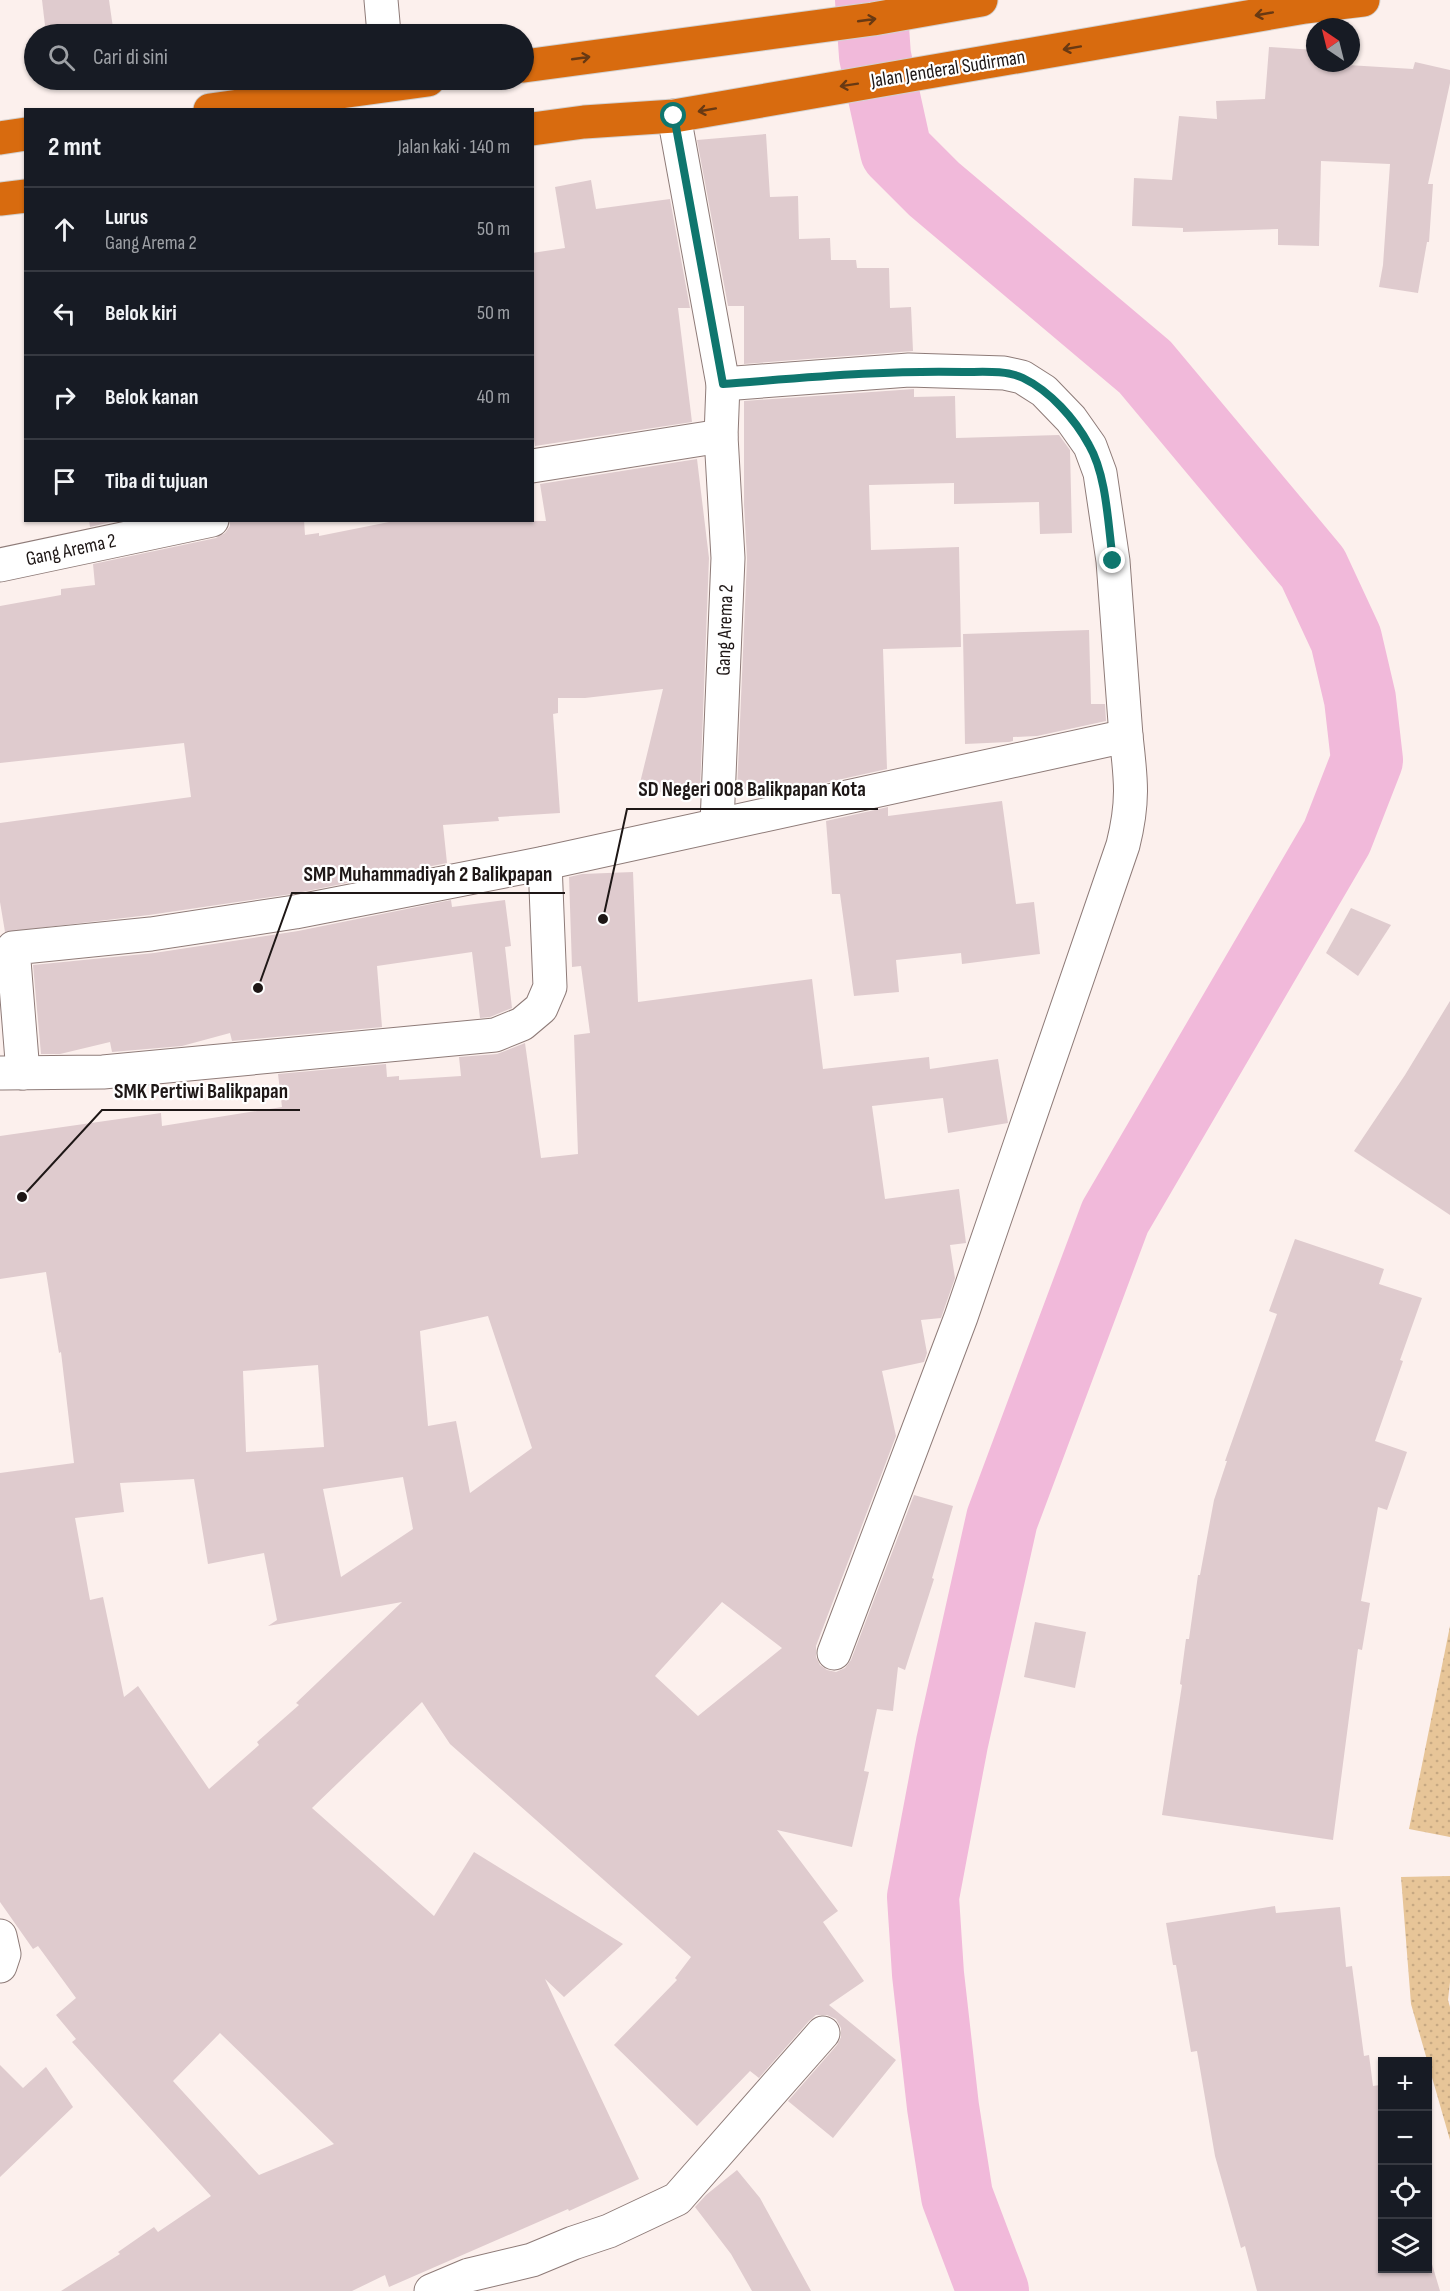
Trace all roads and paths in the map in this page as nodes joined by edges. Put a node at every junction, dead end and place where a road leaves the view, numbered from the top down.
1 (381, 0) edge
2 (981, 0) edge
3 (1363, 0) edge
4 (383, 24) edge
5 (534, 65) edge
6 (338, 90) edge
7 (223, 108) edge
8 (674, 116) junction
9 (534, 129) edge
10 (24, 134) edge
11 (0, 138) edge
12 (24, 196) edge
13 (0, 199) edge
14 (723, 384) junction
15 (721, 436) junction
16 (534, 466) edge
17 (203, 522) edge
18 (0, 565) edge
19 (1126, 736) junction
20 (717, 824) junction
21 (545, 863) junction
22 (12, 1073) edge
23 (834, 1653) dead end
24 (0, 1936) edge
25 (0, 1966) edge
26 (823, 2032) dead end
27 (431, 2291) edge

1 - 4 street
5 -> 2 highway
3 -> 8 highway, Jalan Jenderal Sudirman
6 - 7 highway
8 - 9 highway, Jalan Jenderal Sudirman
8 - 14 street, Gang Arema 2
10 - 11 highway
12 - 13 highway
14 - 15 street, Gang Arema 2
14 - 19 street
15 - 16 street
15 - 20 street, Gang Arema 2
17 - 18 street, Gang Arema 2
19 - 20 street
19 - 23 street
20 - 21 street
21 - 22 street
21 - 22 street
24 - 25 street
26 - 27 street

